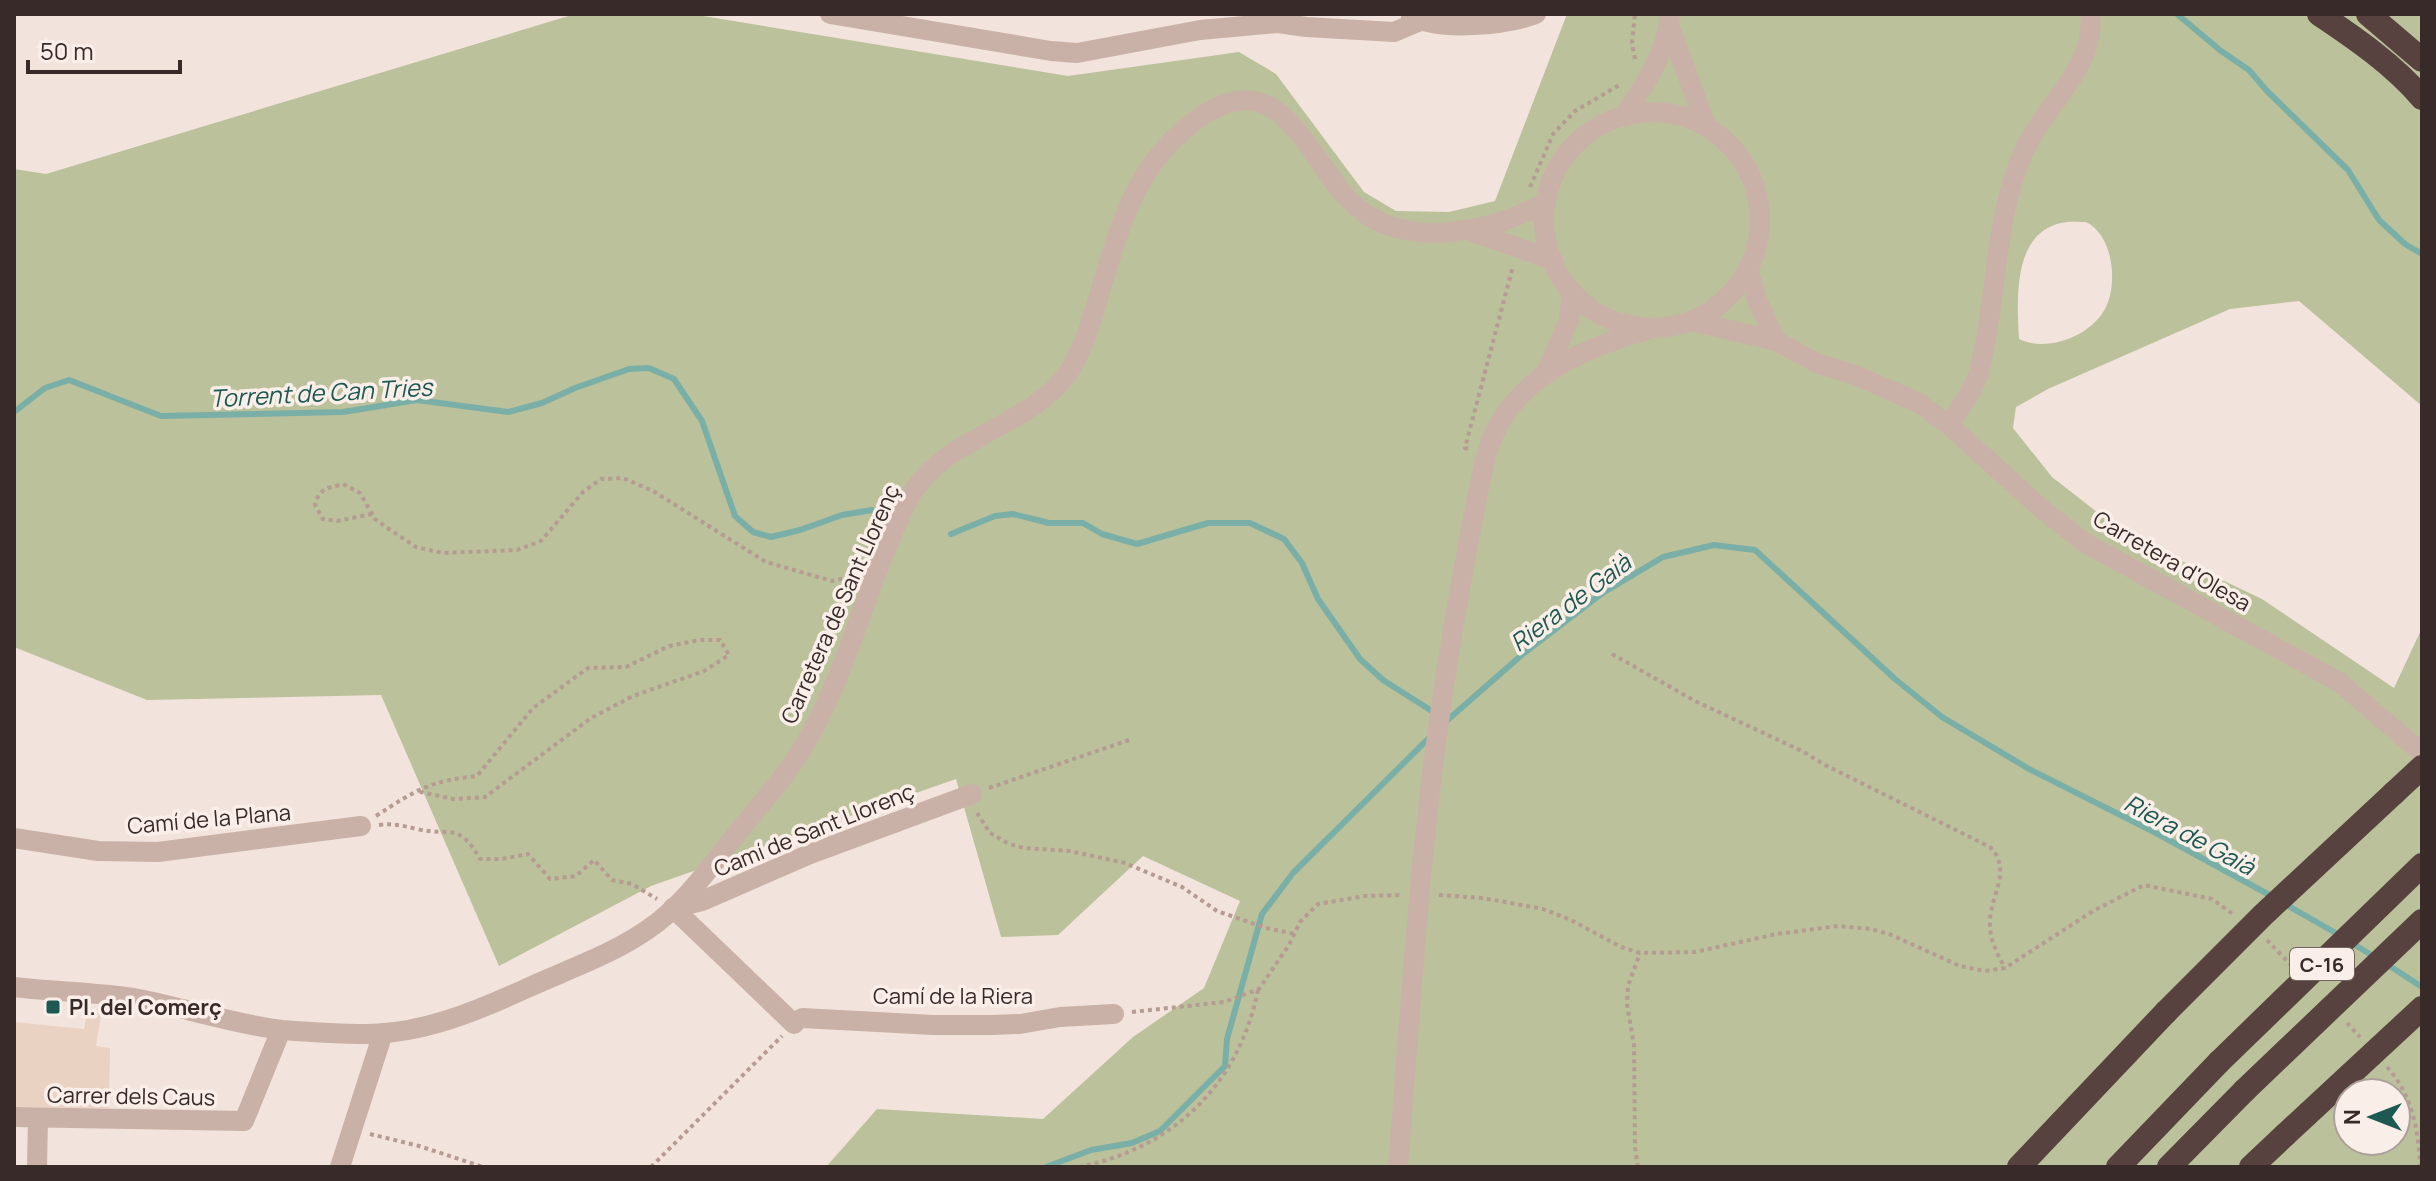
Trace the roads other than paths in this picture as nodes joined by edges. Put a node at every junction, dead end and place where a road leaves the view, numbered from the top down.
1 (830, 14) edge
2 (1536, 14) edge
3 (2090, 14) edge
4 (2319, 14) edge
5 (2368, 14) edge
6 (1414, 18) edge
7 (1282, 19) edge
8 (1670, 20) edge
9 (2422, 60) edge
10 (2422, 98) edge
11 (1624, 116) junction
12 (1706, 126) junction
13 (1546, 202) junction
14 (1469, 231) junction
15 (1553, 260) junction
16 (1748, 268) junction
17 (1572, 291) junction
18 (1691, 321) junction
19 (1655, 328) junction
20 (1776, 341) junction
21 (1547, 371) junction
22 (1949, 425) junction
23 (2422, 753) edge
24 (2422, 767) edge
25 (972, 794) road end
26 (361, 826) road end
27 (14, 838) edge
28 (2422, 865) edge
29 (673, 908) junction
30 (2422, 921) edge
31 (14, 987) edge
32 (2422, 1008) edge
33 (1114, 1014) road end
34 (281, 1030) junction
35 (383, 1033) junction
36 (14, 1117) edge
37 (38, 1118) junction
38 (37, 1167) edge
39 (340, 1167) edge
40 (1398, 1167) edge
41 (2019, 1167) edge
42 (2118, 1167) edge
43 (2169, 1167) edge
44 (2251, 1167) edge

1 - 7 street
2 - 6 street
3 - 22 street
4 - 10 highway
5 - 9 highway
6 - 7 street
8 - 11 street
8 - 12 street
11 - 12 street
11 - 13 street
12 - 16 street
13 - 14 street, Carretera de Sant Llorenç
13 - 15 street
14 - 15 street, Carretera de Sant Llorenç
14 - 29 street, Carretera de Sant Llorenç
15 - 17 street
16 - 18 street
16 - 20 street
17 - 19 street
17 - 21 street
18 - 19 street
18 - 20 street, Carretera d'Olesa
19 - 21 street
20 - 22 street, Carretera d'Olesa
21 - 40 street, bridge
22 - 23 street, Carretera d'Olesa
24 - 41 highway, bridge
25 - 29 street, Camí de Sant Llorenç
26 - 27 street, Camí de la Plana
28 - 42 highway, C-16, bridge
29 - 33 street, Camí de la Riera
29 - 35 street, Carretera de Sant Llorenç
30 - 43 highway, C-16, bridge
31 - 34 street, Carretera de Sant Llorenç
32 - 44 highway, bridge
34 - 35 street, Carretera de Sant Llorenç
34 - 37 street, Carrer dels Caus
35 - 39 street
36 - 37 street, Carrer dels Caus
37 - 38 street

